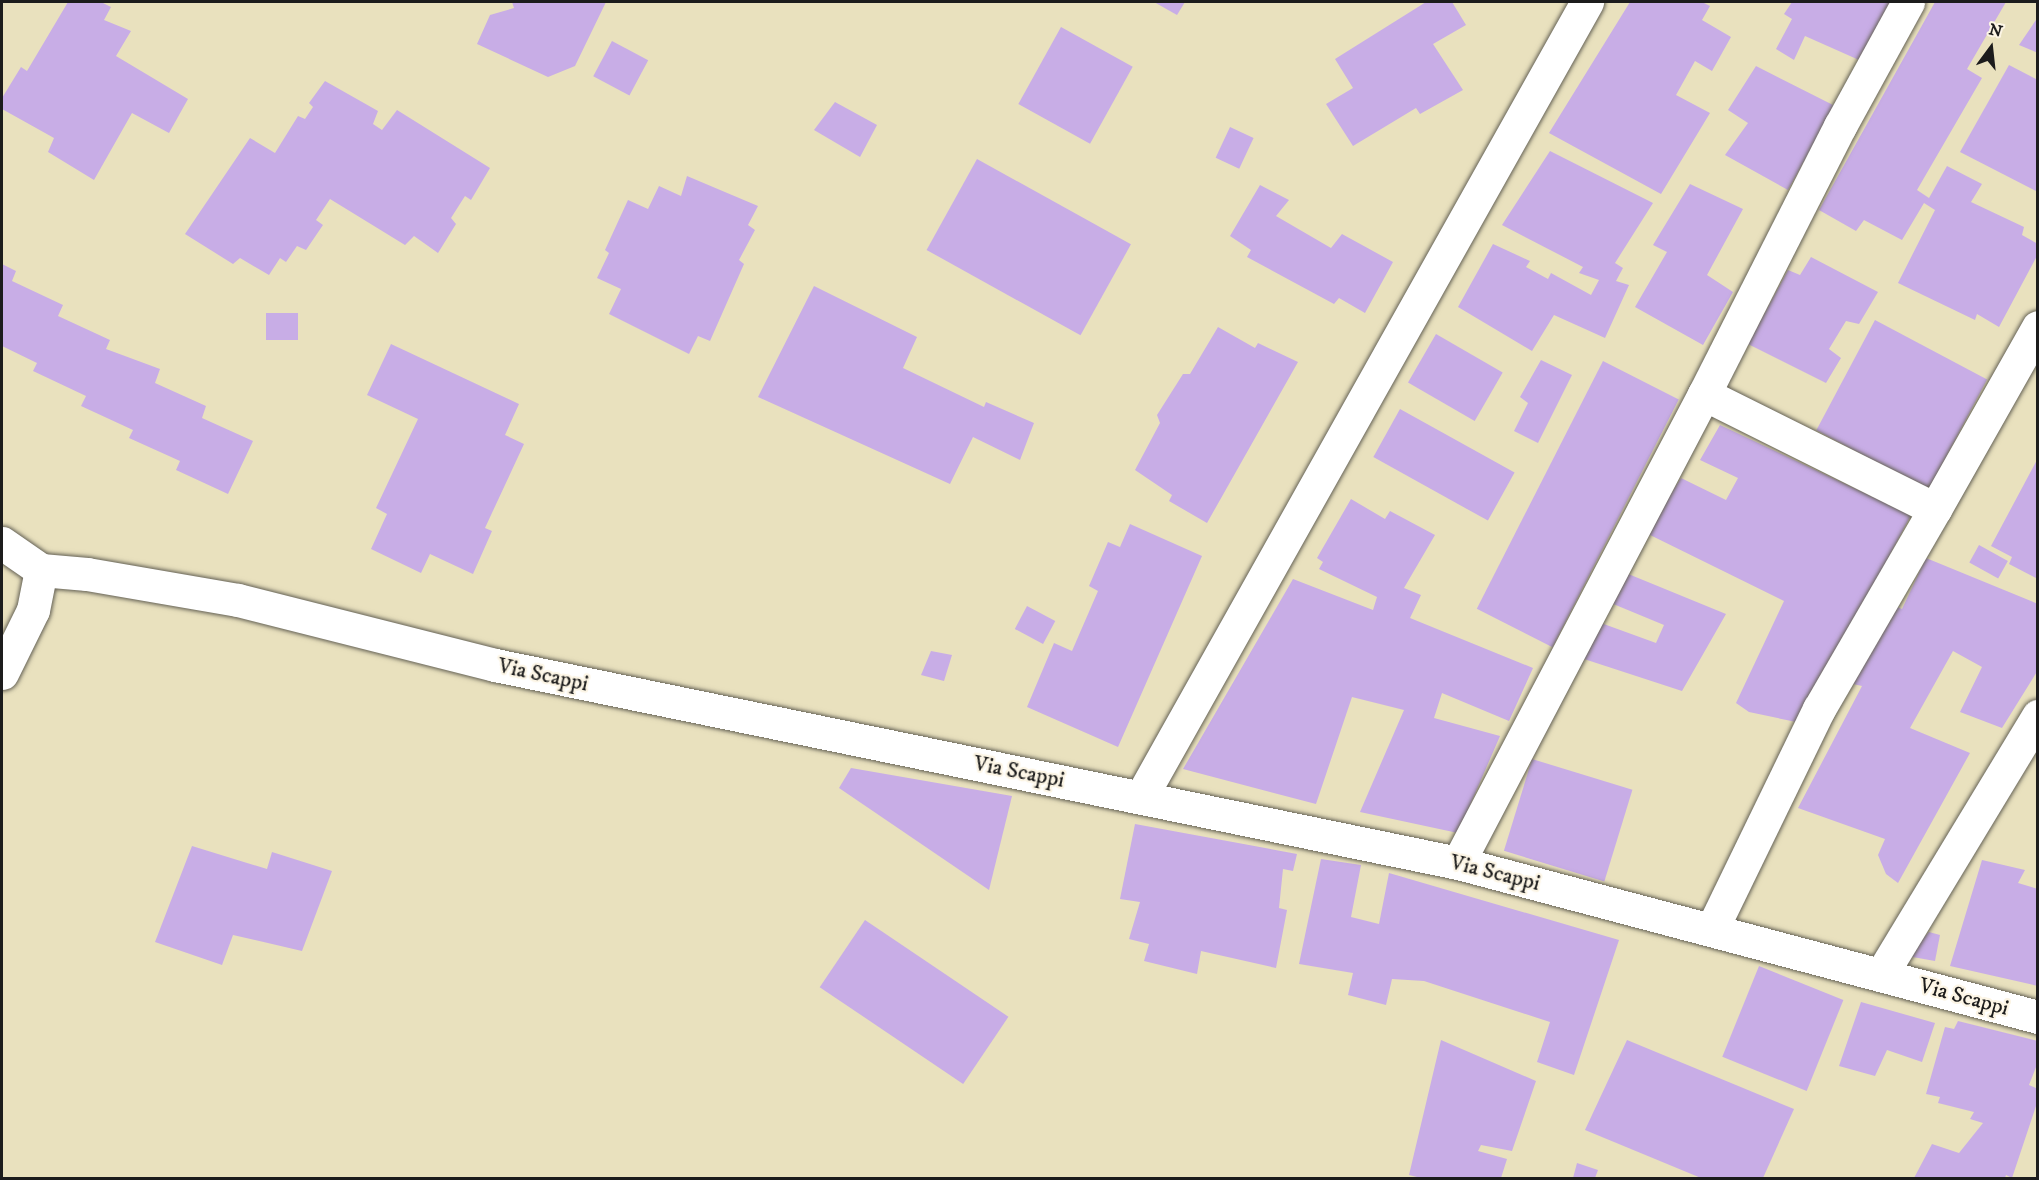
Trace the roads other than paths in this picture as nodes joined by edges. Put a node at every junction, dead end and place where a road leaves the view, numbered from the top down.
1 (1587, 2) edge
2 (1908, 2) edge
3 (2037, 327) edge
4 (1704, 394) junction
5 (1935, 509) junction
6 (2, 543) edge
7 (41, 570) junction
8 (2, 673) edge
9 (2037, 716) edge
10 (1141, 797) junction
11 (1458, 863) junction
12 (1712, 929) junction
13 (1881, 975) junction
14 (2037, 1017) edge

1 - 10 street
2 - 4 street
3 - 5 street
4 - 5 street
4 - 11 street
5 - 12 street
6 - 7 street, Via Scappi
7 - 8 street
7 - 10 street, Via Scappi
9 - 13 street
10 - 11 street, Via Scappi
11 - 12 street, Via Scappi
12 - 13 street, Via Scappi
13 - 14 street, Via Scappi

